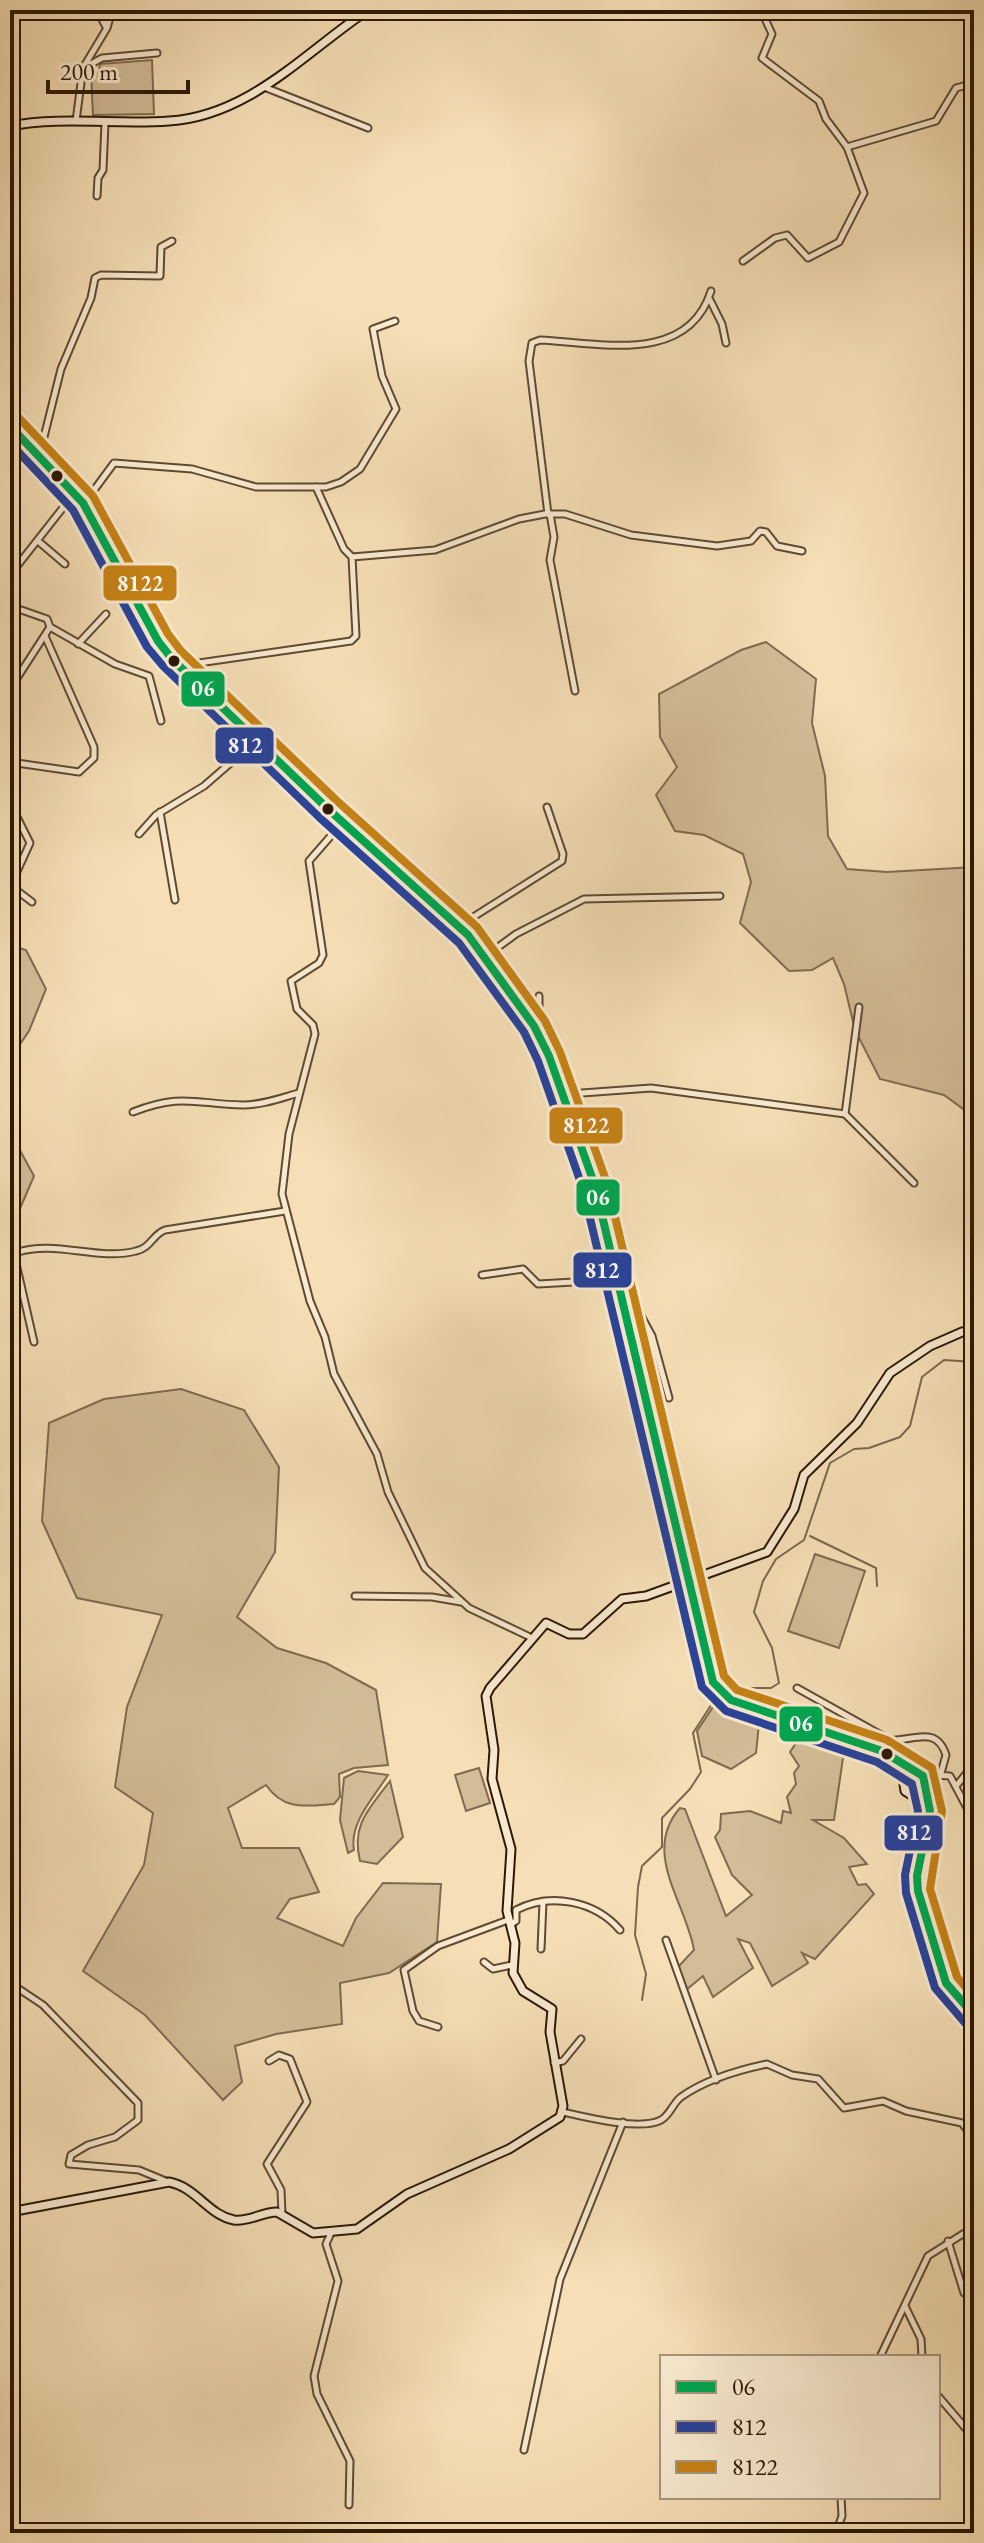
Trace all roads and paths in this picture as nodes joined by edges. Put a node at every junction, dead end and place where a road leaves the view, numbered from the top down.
1 (97, 10) edge
2 (112, 10) edge
3 (368, 10) edge
4 (761, 10) edge
5 (107, 28) junction
6 (157, 53) dead end
7 (83, 68) junction
8 (974, 83) edge
9 (264, 87) junction
10 (105, 123) junction
11 (75, 124) junction
12 (10, 126) edge
13 (368, 128) dead end
14 (847, 147) junction
15 (97, 196) dead end
16 (172, 241) dead end
17 (743, 261) dead end
18 (711, 291) dead end
19 (709, 299) junction
20 (395, 321) dead end
21 (726, 343) dead end
22 (10, 416) edge
23 (10, 426) edge
24 (41, 454) junction
25 (316, 487) junction
26 (78, 500) junction
27 (549, 514) junction
28 (97, 531) junction
29 (38, 541) junction
30 (802, 551) dead end
31 (352, 557) junction
32 (65, 564) dead end
33 (10, 575) edge
34 (10, 606) edge
35 (106, 614) dead end
36 (50, 627) junction
37 (45, 636) junction
38 (158, 641) junction
39 (78, 644) junction
40 (165, 656) junction
41 (179, 666) junction
42 (10, 689) edge
43 (575, 691) dead end
44 (161, 721) dead end
45 (256, 741) junction
46 (10, 762) edge
47 (10, 803) edge
48 (547, 807) dead end
49 (160, 812) junction
50 (343, 822) junction
51 (139, 834) dead end
52 (10, 886) edge
53 (720, 896) dead end
54 (175, 900) dead end
55 (32, 902) dead end
56 (458, 926) junction
57 (486, 956) junction
58 (539, 996) dead end
59 (859, 1007) dead end
60 (299, 1093) junction
61 (575, 1095) junction
62 (564, 1098) junction
63 (133, 1112) dead end
64 (845, 1114) junction
65 (914, 1183) dead end
66 (285, 1211) junction
67 (621, 1271) junction
68 (482, 1275) dead end
69 (974, 1330) edge
70 (34, 1342) dead end
71 (669, 1398) dead end
72 (685, 1583) junction
73 (355, 1596) dead end
74 (461, 1602) junction
75 (532, 1638) junction
76 (797, 1688) dead end
77 (872, 1748) junction
78 (974, 1764) edge
79 (938, 1773) junction
80 (917, 1774) junction
81 (904, 1780) junction
82 (957, 1786) junction
83 (925, 1787) junction
84 (914, 1795) junction
85 (974, 1821) edge
86 (929, 1823) junction
87 (543, 1902) junction
88 (509, 1922) junction
89 (620, 1930) dead end
90 (666, 1940) dead end
91 (541, 1949) dead end
92 (484, 1962) dead end
93 (512, 1965) junction
94 (10, 1983) edge
95 (974, 2015) edge
96 (438, 2027) dead end
97 (581, 2039) dead end
98 (269, 2061) dead end
99 (554, 2063) junction
100 (716, 2080) junction
101 (563, 2112) junction
102 (623, 2122) junction
103 (974, 2139) edge
104 (169, 2182) junction
105 (10, 2212) edge
106 (282, 2214) junction
107 (974, 2227) edge
108 (331, 2233) junction
109 (948, 2241) junction
110 (964, 2293) dead end
111 (904, 2305) junction
112 (881, 2355) edge
113 (922, 2355) edge
114 (940, 2398) edge
115 (974, 2438) edge
116 (524, 2450) dead end
117 (841, 2499) edge
118 (349, 2505) dead end
119 (836, 2533) edge

1 - 5 street
2 - 5 street
3 - 9 main road
4 - 14 street
5 - 7 street
6 - 7 street
7 - 11 street
8 - 14 street
9 - 10 main road
9 - 13 street
10 - 11 main road
10 - 15 street
11 - 12 main road
14 - 17 street
16 - 24 street
18 - 19 street
19 - 21 street
19 - 27 street
20 - 25 street
22 - 24 street
23 - 24 main road
24 - 26 main road
25 - 26 street
25 - 31 street
26 - 28 main road
26 - 28 main road
26 - 29 street
27 - 30 street
27 - 31 street
27 - 43 street
28 - 38 main road
29 - 32 street
29 - 33 street
31 - 41 street
34 - 36 street
35 - 39 street
36 - 37 street
36 - 39 street
37 - 42 street
37 - 46 street
38 - 40 main road
38 - 41 main road
39 - 44 street
40 - 41 street
40 - 45 main road
41 - 45 main road
45 - 49 street
45 - 50 main road
47 - 52 street
48 - 56 street
49 - 51 street
49 - 54 street
50 - 56 main road
50 - 60 street
52 - 55 street
53 - 57 street
56 - 57 main road
57 - 62 main road
58 - 61 street
59 - 64 street
60 - 63 street
60 - 66 street
61 - 62 street
61 - 64 street
61 - 67 street
62 - 67 main road
64 - 65 street
66 - 70 street
66 - 74 street
67 - 68 street
67 - 71 street
67 - 72 main road
69 - 72 main road
72 - 75 main road
72 - 77 main road
73 - 74 street
74 - 75 street
75 - 88 main road
76 - 79 street
77 - 80 main road
77 - 81 main road
78 - 82 street
79 - 80 street
79 - 82 street
79 - 83 street
80 - 81 main road
80 - 83 main road
81 - 84 main road
82 - 85 street
83 - 84 main road
83 - 86 main road
84 - 86 main road
86 - 95 main road
87 - 88 street
87 - 89 street
87 - 91 street
88 - 93 main road
88 - 96 street
90 - 100 street
92 - 93 street
93 - 99 main road
94 - 104 street
97 - 99 street
98 - 106 street
99 - 101 main road
100 - 102 street
100 - 103 street
101 - 102 street
101 - 108 main road
102 - 116 street
104 - 105 main road
104 - 106 main road
106 - 108 main road
107 - 109 street
108 - 118 street
109 - 110 street
109 - 111 street
111 - 112 street
111 - 113 street
114 - 115 street
117 - 119 street

